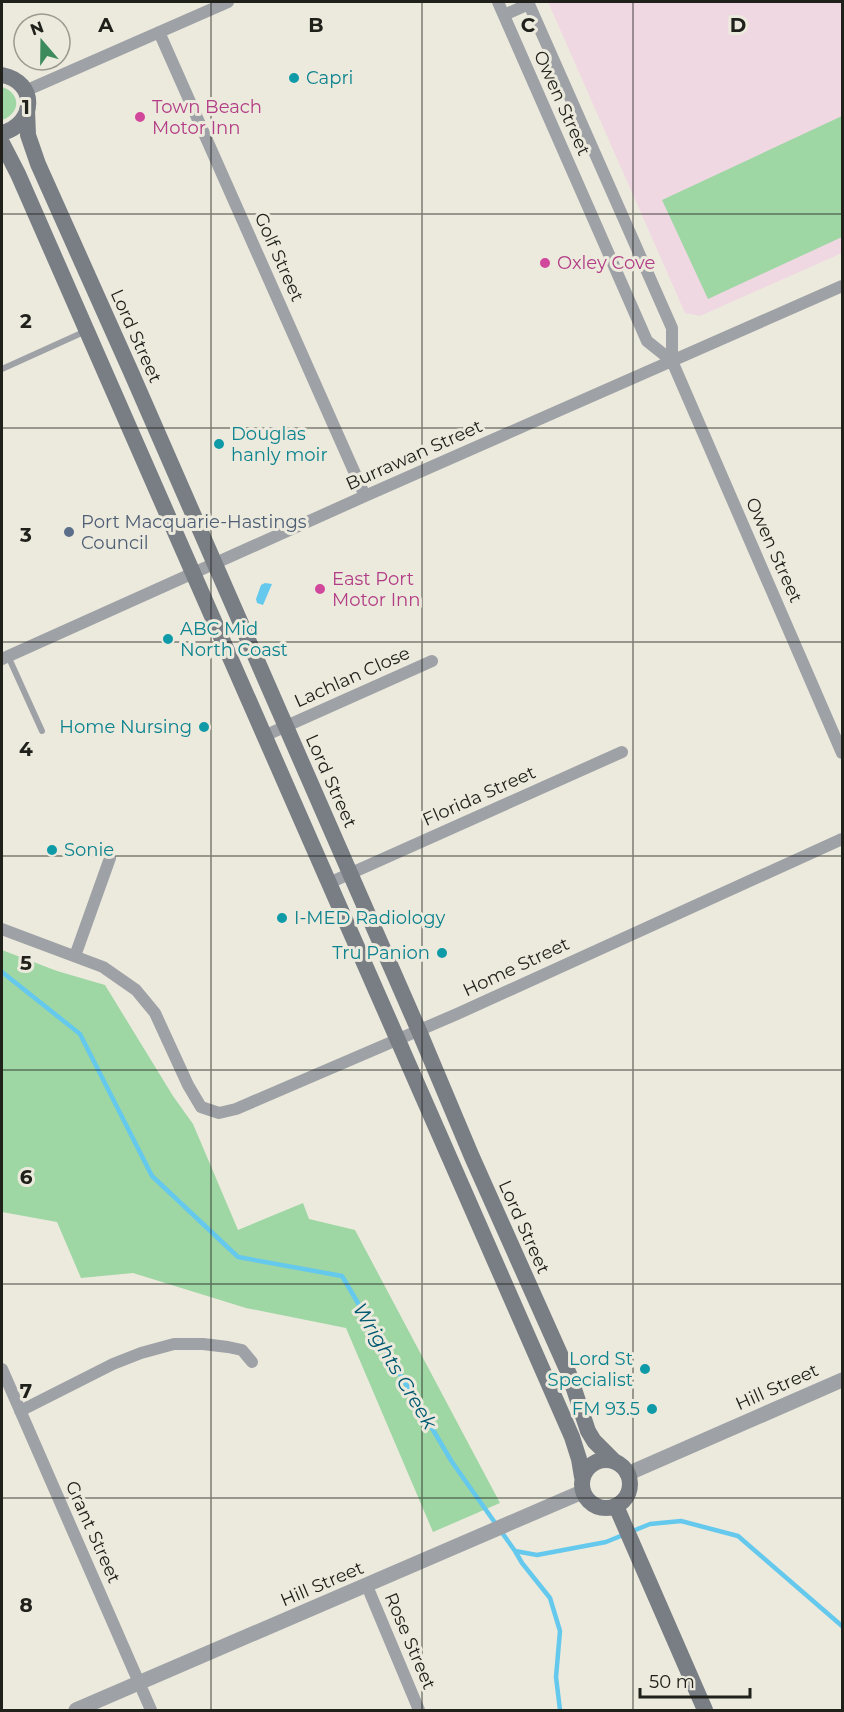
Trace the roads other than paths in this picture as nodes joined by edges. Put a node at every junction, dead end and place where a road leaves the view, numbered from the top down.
1 (228, 2) edge
2 (498, 2) edge
3 (529, 2) edge
4 (504, 15) junction
5 (159, 32) junction
6 (4, 73) edge
7 (25, 91) junction
8 (27, 110) junction
9 (2, 134) edge
10 (2, 143) edge
11 (843, 286) edge
12 (86, 331) junction
13 (672, 361) junction
14 (2, 369) edge
15 (365, 496) junction
16 (214, 564) junction
17 (193, 574) junction
18 (5, 658) edge
19 (432, 661) dead end
20 (286, 726) junction
21 (42, 731) dead end
22 (264, 736) junction
23 (622, 752) dead end
24 (843, 753) edge
25 (843, 839) edge
26 (110, 858) dead end
27 (350, 874) junction
28 (329, 883) junction
29 (2, 929) edge
30 (75, 956) junction
31 (419, 1031) junction
32 (399, 1040) junction
33 (252, 1362) dead end
34 (2, 1369) edge
35 (843, 1380) edge
36 (20, 1411) junction
37 (614, 1461) junction
38 (627, 1474) junction
39 (582, 1484) junction
40 (616, 1506) junction
41 (367, 1586) junction
42 (139, 1683) junction
43 (76, 1710) edge
44 (151, 1710) edge
45 (419, 1710) edge
46 (705, 1710) edge

1 - 5 street
2 - 4 street, Owen Street
3 - 4 street, Owen Street
3 - 13 street, Owen Street
4 - 13 street, Owen Street
5 - 7 street
5 - 15 street, Golf Street
6 - 7 main road
7 - 8 main road, Lord Street
8 - 9 main road
8 - 16 main road, Lord Street
10 - 12 main road
11 - 13 street, Burrawan Street
12 - 14 lane
12 - 17 main road
13 - 15 street, Burrawan Street
13 - 24 street, Owen Street
15 - 16 street, Burrawan Street
16 - 17 street, Burrawan Street
16 - 20 main road, Lord Street
17 - 18 street, Burrawan Street
17 - 22 main road
18 - 21 lane
19 - 20 street, Lachlan Close
20 - 22 street, Lachlan Close
20 - 27 main road, Lord Street
22 - 28 main road
23 - 27 street, Florida Street
25 - 31 street, Home Street
26 - 30 street
27 - 28 street, Florida Street
27 - 31 main road, Lord Street
28 - 32 main road
29 - 30 street
30 - 32 street, Home Street
31 - 32 street, Home Street
31 - 37 main road, Lord Street
32 - 39 main road
33 - 36 street
34 - 36 street, Grant Street
35 - 38 street, Hill Street
36 - 42 street, Grant Street
37 - 38 main road
37 - 39 main road
38 - 40 main road
39 - 40 main road
39 - 41 street, Hill Street
40 - 46 main road
41 - 42 street, Hill Street
41 - 45 street, Rose Street
42 - 43 street, Hill Street
42 - 44 street, Grant Street

